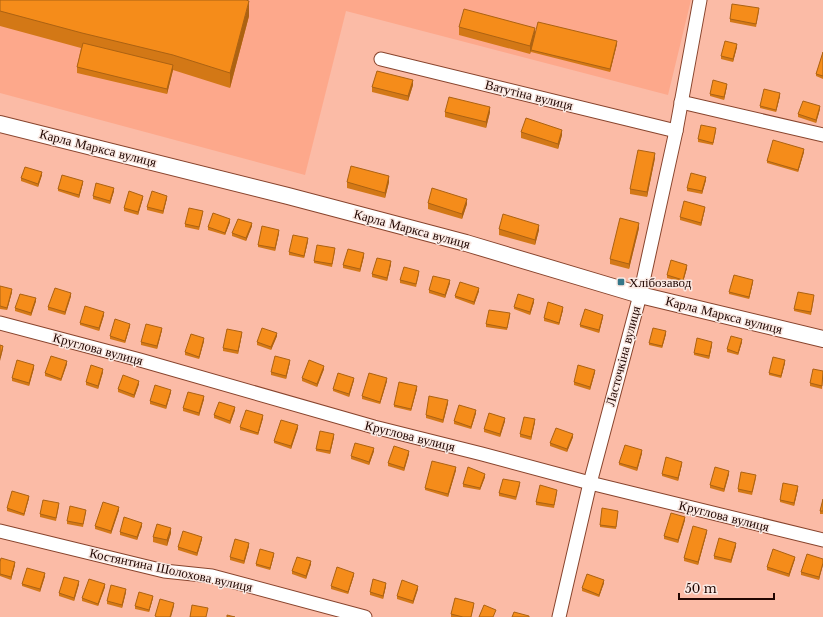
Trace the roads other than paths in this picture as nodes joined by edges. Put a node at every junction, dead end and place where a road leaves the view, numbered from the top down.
1 (700, 0) edge
2 (381, 59) dead end
3 (681, 102) junction
4 (0, 124) edge
5 (676, 130) junction
6 (823, 135) edge
7 (640, 295) junction
8 (0, 323) edge
9 (823, 339) edge
10 (590, 483) junction
11 (0, 531) edge
12 (823, 540) edge
13 (365, 617) edge
14 (559, 617) edge

1 - 3 street, Ласточкіна вулиця
2 - 5 street, Ватутіна вулиця
3 - 5 street, Ласточкіна вулиця
3 - 6 street
4 - 7 street, Карла Маркса вулиця
5 - 7 street, Ласточкіна вулиця
7 - 9 street, Карла Маркса вулиця
7 - 10 street, Ласточкіна вулиця
8 - 10 street, Круглова вулиця
10 - 12 street, Круглова вулиця
10 - 14 street, Ласточкіна вулиця
11 - 13 street, Костянтина Шолохова вулиця

